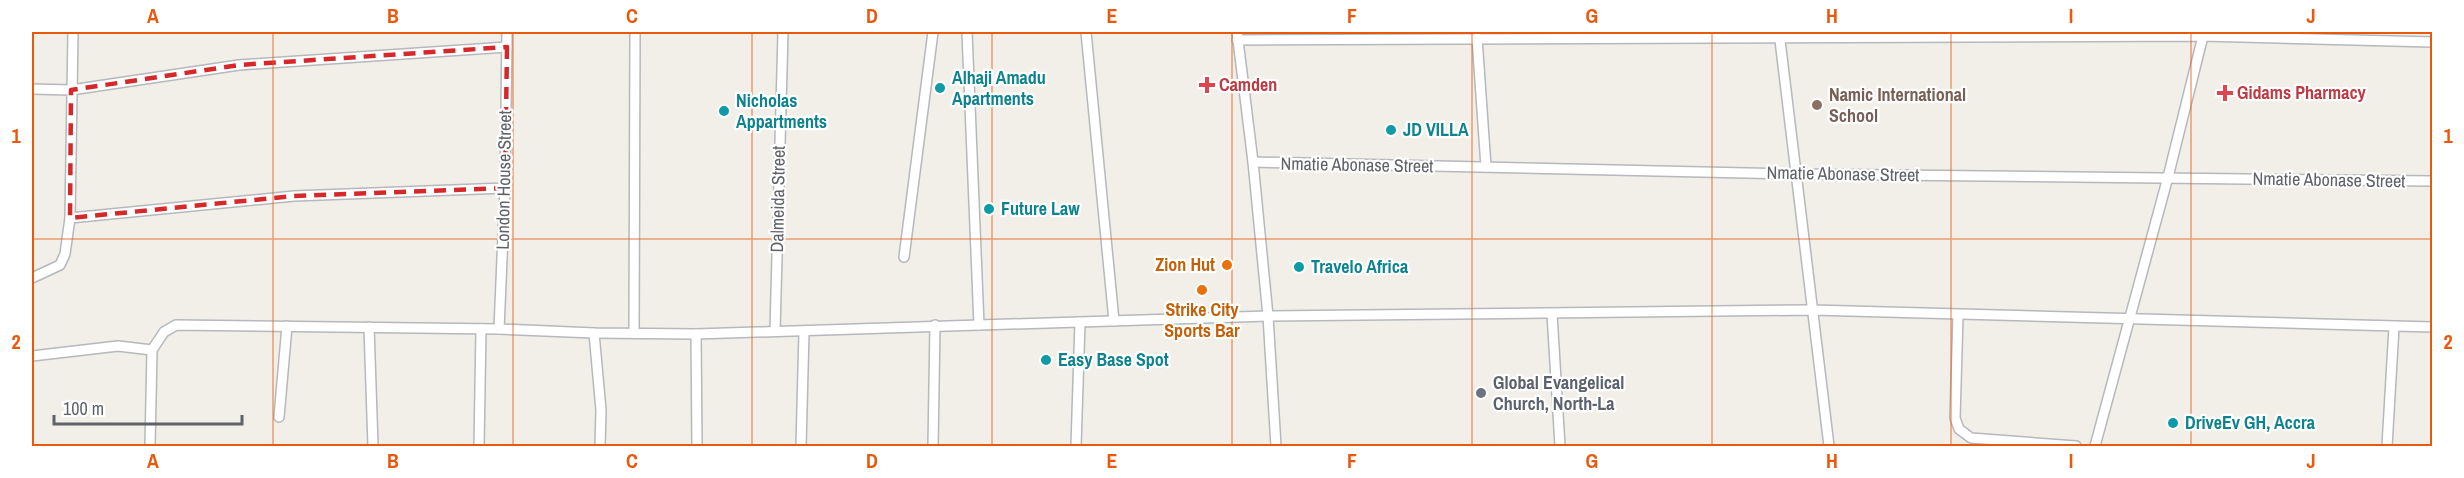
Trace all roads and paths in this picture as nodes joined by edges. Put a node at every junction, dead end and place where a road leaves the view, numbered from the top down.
1 (73, 32) edge
2 (507, 32) edge
3 (635, 32) edge
4 (783, 32) edge
5 (933, 32) edge
6 (966, 32) edge
7 (1086, 32) edge
8 (1779, 34) edge
9 (2204, 34) edge
10 (1237, 36) edge
11 (1477, 38) junction
12 (2433, 42) edge
13 (507, 47) junction
14 (32, 89) edge
15 (71, 90) junction
16 (1253, 162) junction
17 (1486, 167) junction
18 (1796, 174) junction
19 (2168, 177) junction
20 (2433, 181) edge
21 (505, 188) junction
22 (70, 218) junction
23 (904, 257) dead end
24 (32, 278) edge
25 (1812, 310) junction
26 (1552, 314) junction
27 (1268, 316) junction
28 (1958, 316) junction
29 (2130, 318) junction
30 (1114, 321) junction
31 (1080, 322) junction
32 (935, 325) junction
33 (979, 325) junction
34 (287, 326) junction
35 (369, 327) junction
36 (2394, 327) junction
37 (2433, 327) edge
38 (499, 328) junction
39 (481, 329) junction
40 (775, 331) junction
41 (804, 332) junction
42 (594, 333) junction
43 (634, 333) junction
44 (696, 334) junction
45 (152, 350) junction
46 (32, 356) edge
47 (279, 417) dead end
48 (150, 447) edge
49 (373, 447) edge
50 (479, 447) edge
51 (600, 447) edge
52 (697, 447) edge
53 (801, 447) edge
54 (933, 447) edge
55 (1076, 447) edge
56 (1276, 447) edge
57 (1560, 447) edge
58 (1829, 447) edge
59 (2076, 447) edge
60 (2095, 447) edge
61 (2387, 447) edge

1 - 15 street
2 - 13 street, London House Street
3 - 43 street
4 - 40 street, Dalmeida Street
5 - 23 street
6 - 33 street
7 - 30 street
8 - 9 street
8 - 11 street
8 - 18 street
9 - 12 street
9 - 19 street
10 - 11 street
10 - 16 street
11 - 17 street
13 - 15 street
13 - 21 street, London House Street
14 - 15 street
15 - 22 street
16 - 17 street, Nmatie Abonase Street
16 - 27 street
17 - 18 street, Nmatie Abonase Street
18 - 19 street, Nmatie Abonase Street
18 - 25 street
19 - 20 street, Nmatie Abonase Street
19 - 29 street
21 - 22 street
21 - 38 street, London House Street
22 - 24 street
25 - 26 street
25 - 28 street
25 - 58 street
26 - 27 street
26 - 57 street
27 - 30 street
27 - 56 street
28 - 29 street
28 - 59 street
29 - 36 street
29 - 60 street
30 - 31 street
31 - 33 street
31 - 55 street
32 - 33 street
32 - 41 street
32 - 54 street
34 - 35 street
34 - 45 street
34 - 47 street
35 - 39 street
35 - 49 street
36 - 37 street
36 - 61 street
38 - 39 street
38 - 42 street
39 - 50 street
40 - 41 street
40 - 44 street
41 - 53 street
42 - 43 street
42 - 51 street
43 - 44 street
44 - 52 street
45 - 46 street
45 - 48 street

